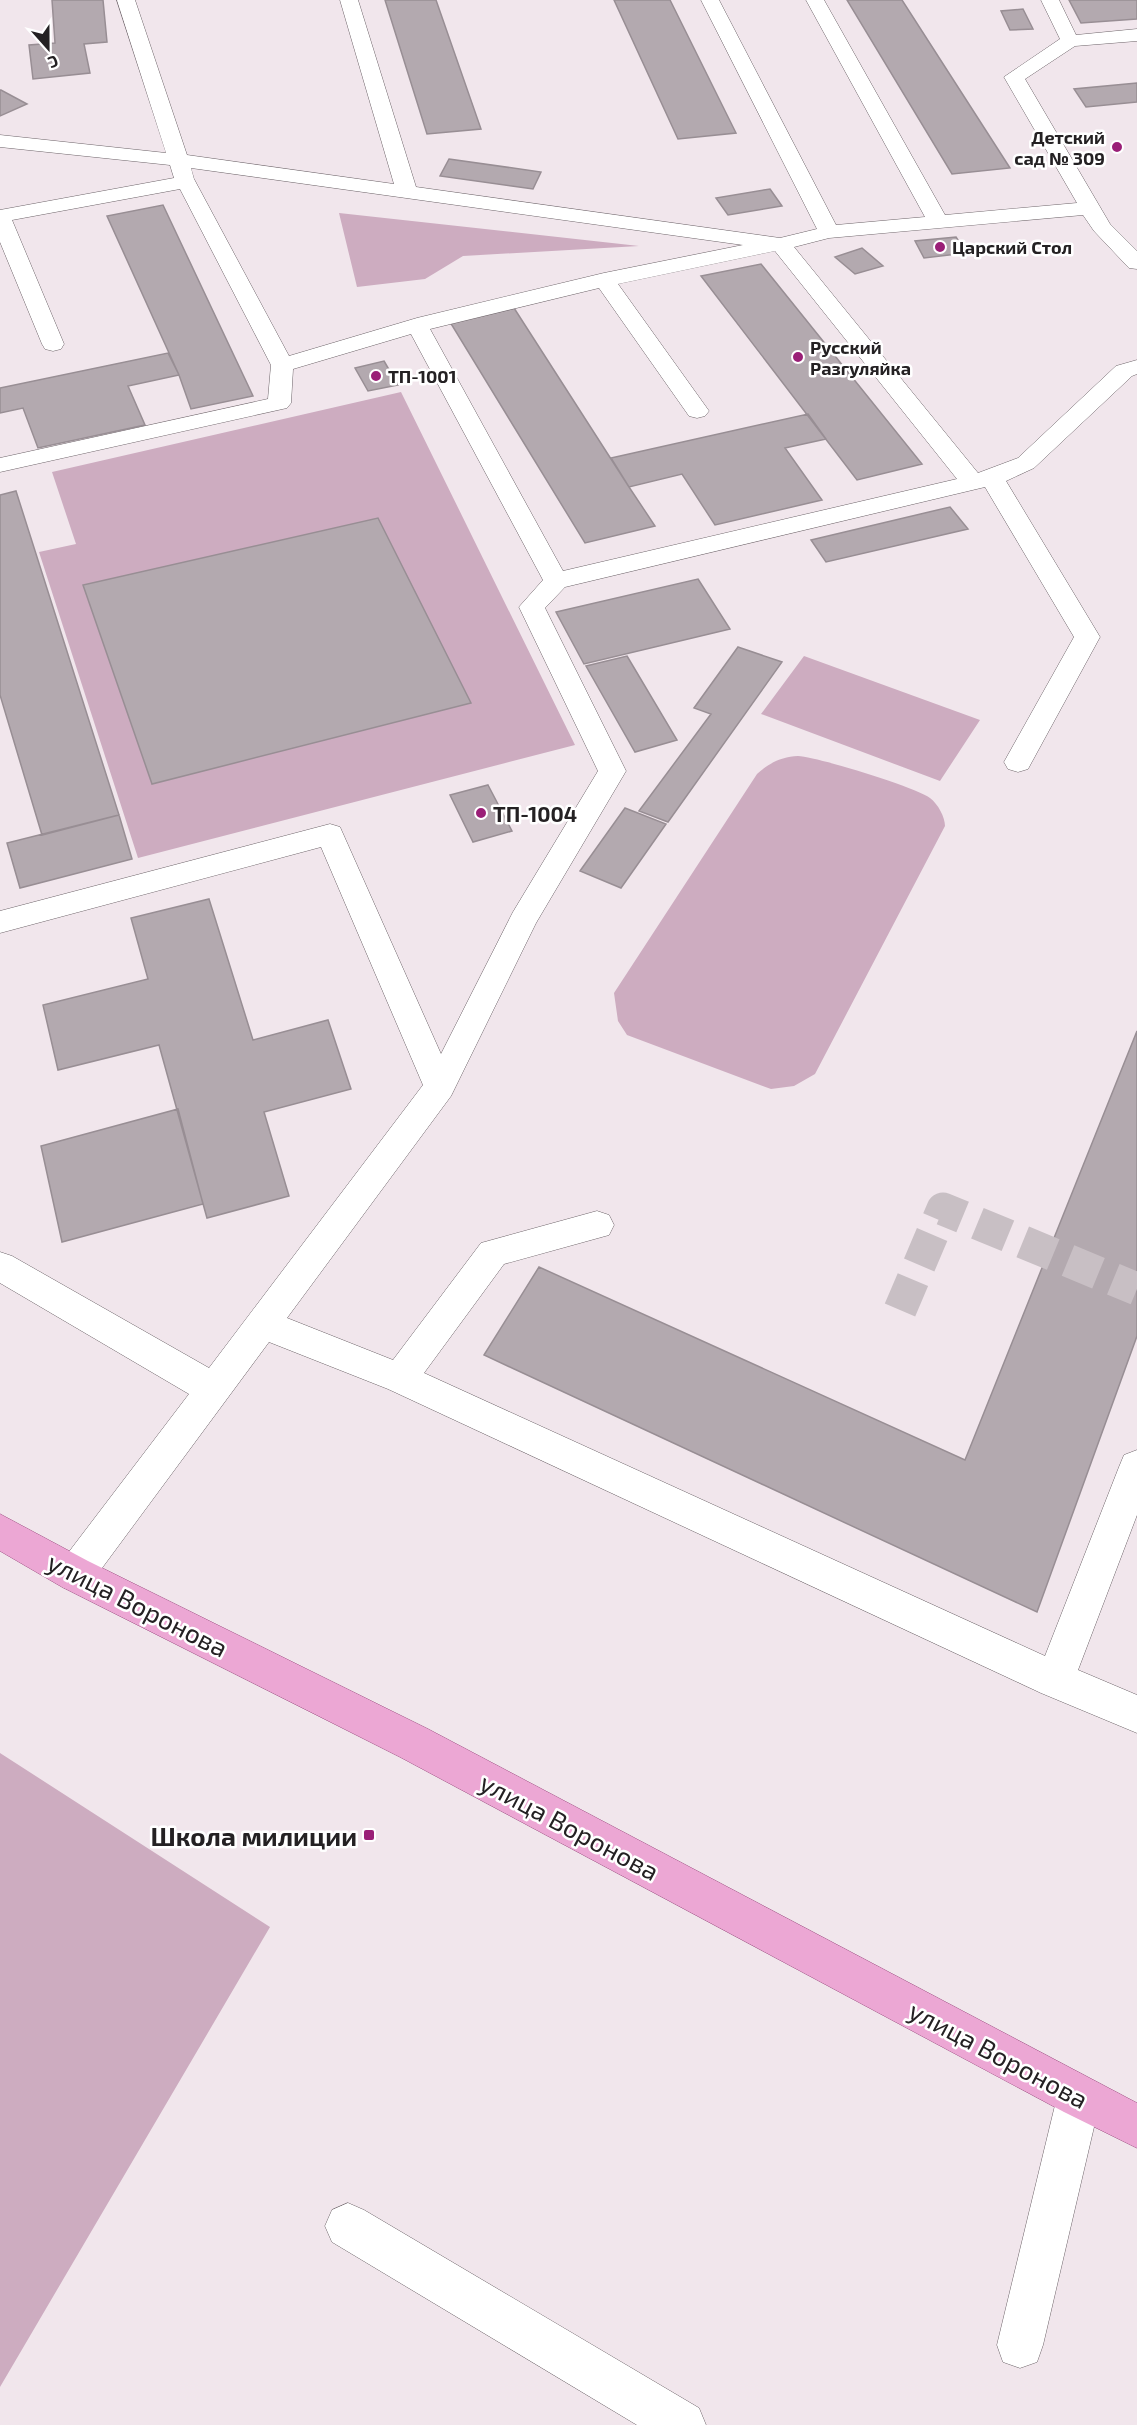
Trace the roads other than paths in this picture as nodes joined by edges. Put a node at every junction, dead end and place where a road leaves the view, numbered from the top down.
1 (126, 0) edge
2 (349, 0) edge
3 (710, 0) edge
4 (815, 0) edge
5 (1050, 0) edge
6 (1137, 35) edge
7 (1070, 41) junction
8 (0, 141) edge
9 (177, 160) junction
10 (186, 182) junction
11 (407, 192) junction
12 (1090, 208) junction
13 (0, 216) edge
14 (938, 221) junction
15 (829, 232) junction
16 (780, 244) junction
17 (1137, 263) edge
18 (604, 280) junction
19 (417, 325) junction
20 (53, 344) dead end
21 (282, 365) junction
22 (1137, 367) edge
23 (696, 411) dead end
24 (0, 465) edge
25 (982, 480) junction
26 (556, 581) junction
27 (1018, 762) dead end
28 (0, 922) edge
29 (440, 1087) junction
30 (597, 1225) dead end
31 (0, 1266) edge
32 (264, 1325) junction
33 (400, 1378) junction
34 (213, 1389) junction
35 (1137, 1467) edge
36 (0, 1531) edge
37 (75, 1574) junction
38 (1055, 1680) junction
39 (1137, 1714) edge
40 (1079, 2097) junction
41 (1137, 2126) edge
42 (348, 2226) dead end
43 (1020, 2345) dead end
44 (682, 2425) edge

1 - 9 lane
2 - 11 lane
3 - 15 lane
4 - 14 lane
5 - 7 lane
6 - 7 lane
7 - 12 lane
8 - 9 lane
9 - 10 lane
9 - 11 lane
10 - 13 lane
10 - 21 lane
11 - 16 lane
12 - 14 lane
12 - 17 lane
13 - 20 lane
14 - 15 lane
15 - 16 lane
16 - 18 lane
16 - 25 lane
18 - 19 lane
18 - 23 lane
19 - 21 lane
19 - 26 lane
21 - 24 lane
22 - 25 lane
25 - 26 lane
25 - 27 lane
26 - 29 lane
28 - 29 lane
29 - 32 lane
30 - 33 lane
31 - 34 lane
32 - 33 lane
32 - 34 lane
33 - 38 lane
34 - 37 lane
35 - 38 lane
36 - 37 main road, улица Воронова
37 - 40 main road, улица Воронова
38 - 39 lane
40 - 41 main road, улица Воронова
40 - 43 lane
42 - 44 lane

